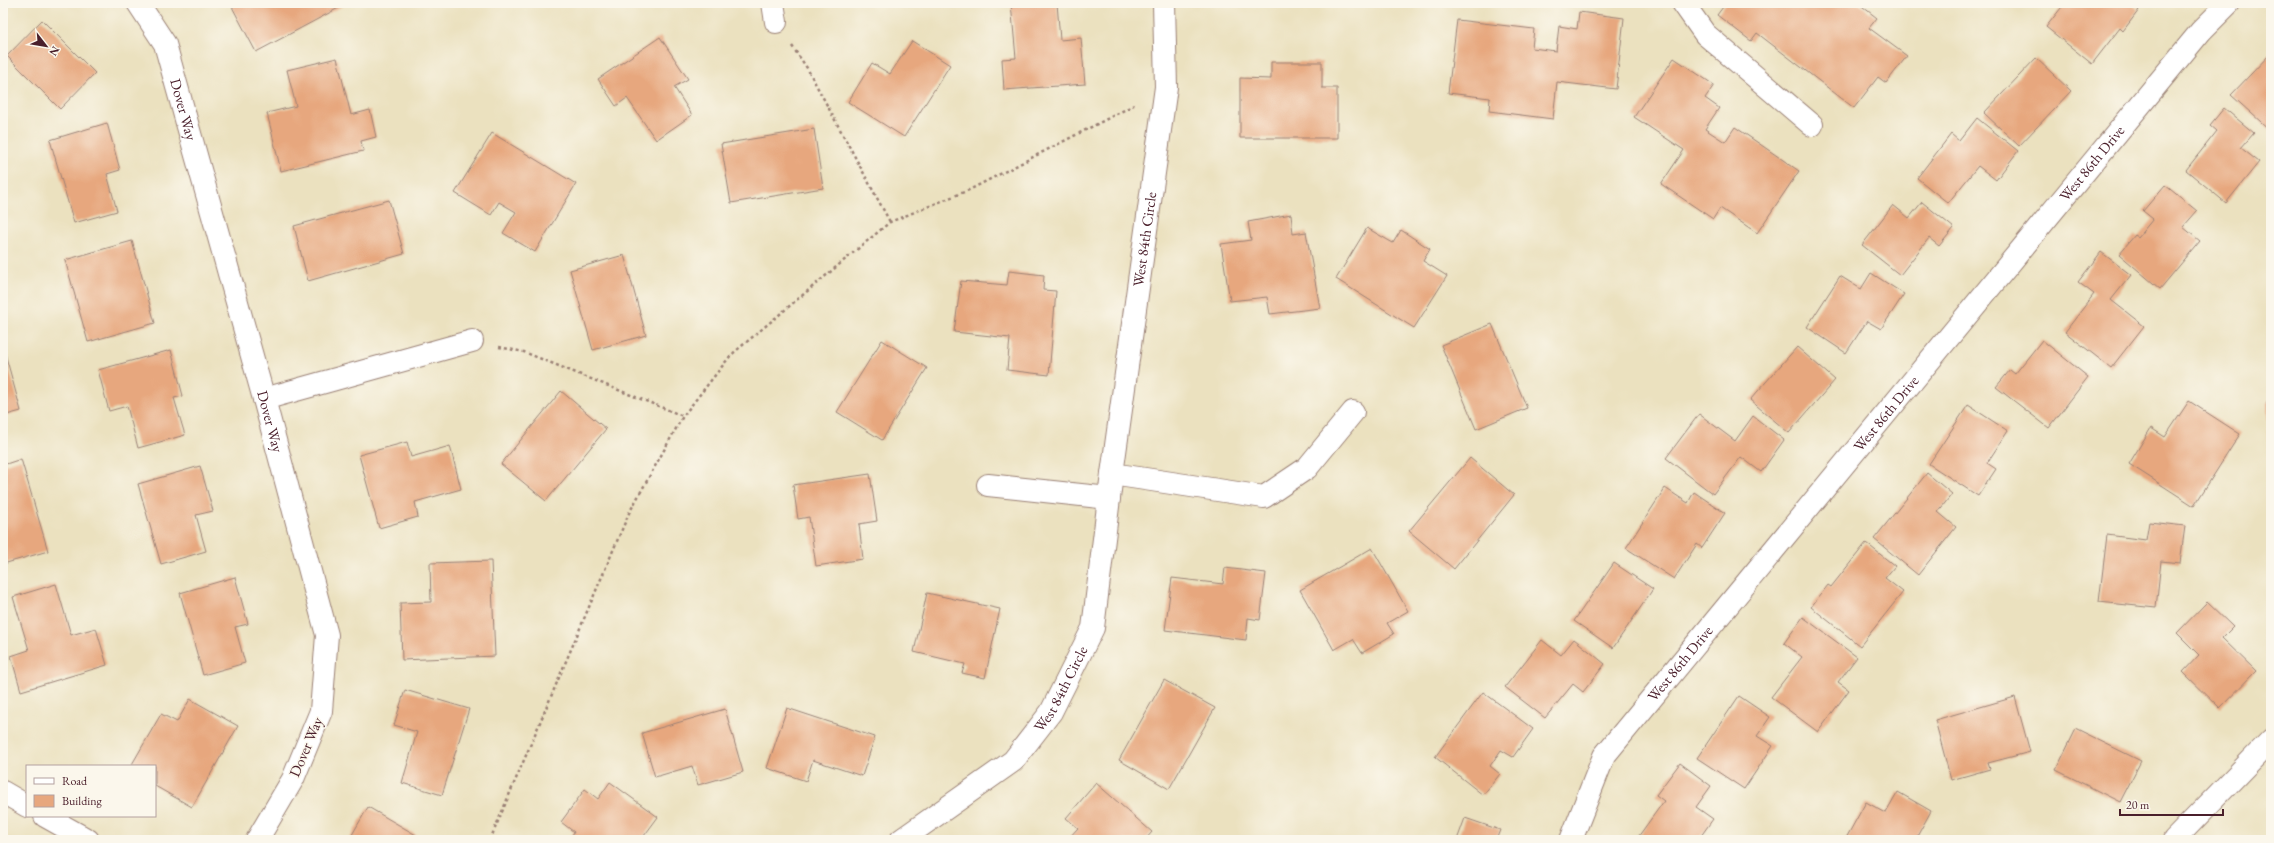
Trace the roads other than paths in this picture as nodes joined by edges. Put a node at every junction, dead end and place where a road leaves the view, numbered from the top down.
1 (138, 3) edge
2 (1164, 3) edge
3 (1683, 3) edge
4 (2229, 3) edge
5 (1812, 126) dead end
6 (472, 341) road end
7 (264, 399) junction
8 (1353, 412) dead end
9 (1112, 474) junction
10 (988, 485) dead end
11 (1109, 498) junction
12 (2271, 740) edge
13 (3, 792) edge
14 (26, 805) edge
15 (47, 817) edge
16 (88, 840) edge
17 (257, 840) edge
18 (901, 840) edge
19 (1571, 840) edge
20 (2174, 840) edge

1 - 7 street, Dover Way
2 - 9 street, West 84th Circle
3 - 5 street
4 - 19 street, West 86th Drive
6 - 7 street
7 - 17 street, Dover Way
8 - 9 street
9 - 11 street, West 84th Circle
10 - 11 street
11 - 18 street, West 84th Circle
12 - 20 street
13 - 14 street
15 - 16 street

